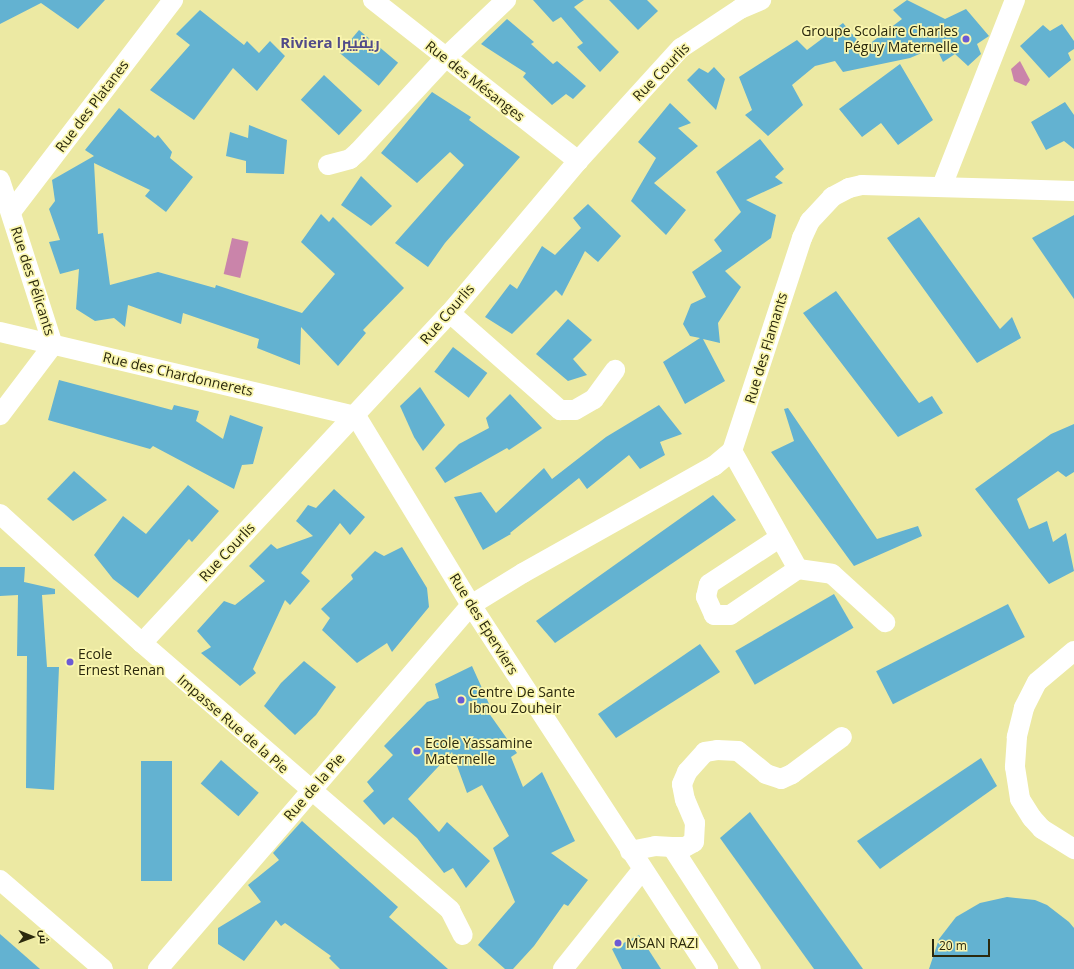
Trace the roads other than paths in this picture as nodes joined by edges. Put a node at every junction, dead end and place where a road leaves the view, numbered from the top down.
1 (173, 0) edge
2 (373, 0) edge
3 (506, 0) edge
4 (761, 0) edge
5 (1015, 0) edge
6 (446, 57) junction
7 (578, 161) junction
8 (328, 165) dead end
9 (0, 180) edge
10 (942, 186) junction
11 (1074, 192) edge
12 (12, 212) junction
13 (450, 313) junction
14 (0, 332) edge
15 (53, 345) junction
16 (615, 370) dead end
17 (0, 415) edge
18 (356, 416) junction
19 (732, 451) junction
20 (0, 514) edge
21 (779, 538) junction
22 (798, 569) junction
23 (471, 605) junction
24 (885, 622) dead end
25 (142, 643) junction
26 (1074, 651) edge
27 (842, 737) dead end
28 (310, 792) junction
29 (672, 847) junction
30 (1074, 849) edge
31 (630, 851) junction
32 (642, 870) junction
33 (0, 880) edge
34 (463, 935) dead end
35 (104, 969) edge
36 (158, 969) edge
37 (563, 969) edge
38 (708, 969) edge
39 (751, 969) edge

1 - 12 street, Rue des Platanes
2 - 6 street, Rue des Mésanges
3 - 6 street
4 - 7 street, Rue Courlis
5 - 10 street
6 - 7 street, Rue des Mésanges
6 - 8 street
7 - 13 street, Rue Courlis
9 - 12 street, Rue des Pélicants
10 - 11 street, Rue des Flamants
10 - 19 street, Rue des Flamants
12 - 15 street, Rue des Pélicants
13 - 16 street
13 - 18 street, Rue Courlis
14 - 15 street, Rue des Chardonnerets
15 - 17 street, Rue des Pélicants
15 - 18 street, Rue des Chardonnerets
18 - 23 street, Rue des Eperviers
18 - 25 street, Rue Courlis
19 - 21 street
19 - 23 street
20 - 25 street, Impasse Rue de la Pie
21 - 22 street
21 - 22 street
22 - 24 street
23 - 28 street, Rue de la Pie
23 - 31 street, Rue des Eperviers
25 - 28 street, Impasse Rue de la Pie
26 - 30 street
27 - 29 street
28 - 34 street, Impasse Rue de la Pie
28 - 36 street, Rue de la Pie
29 - 31 street
29 - 39 street
31 - 32 street, Rue des Eperviers
32 - 37 street
32 - 38 street, Rue des Eperviers
33 - 35 street

